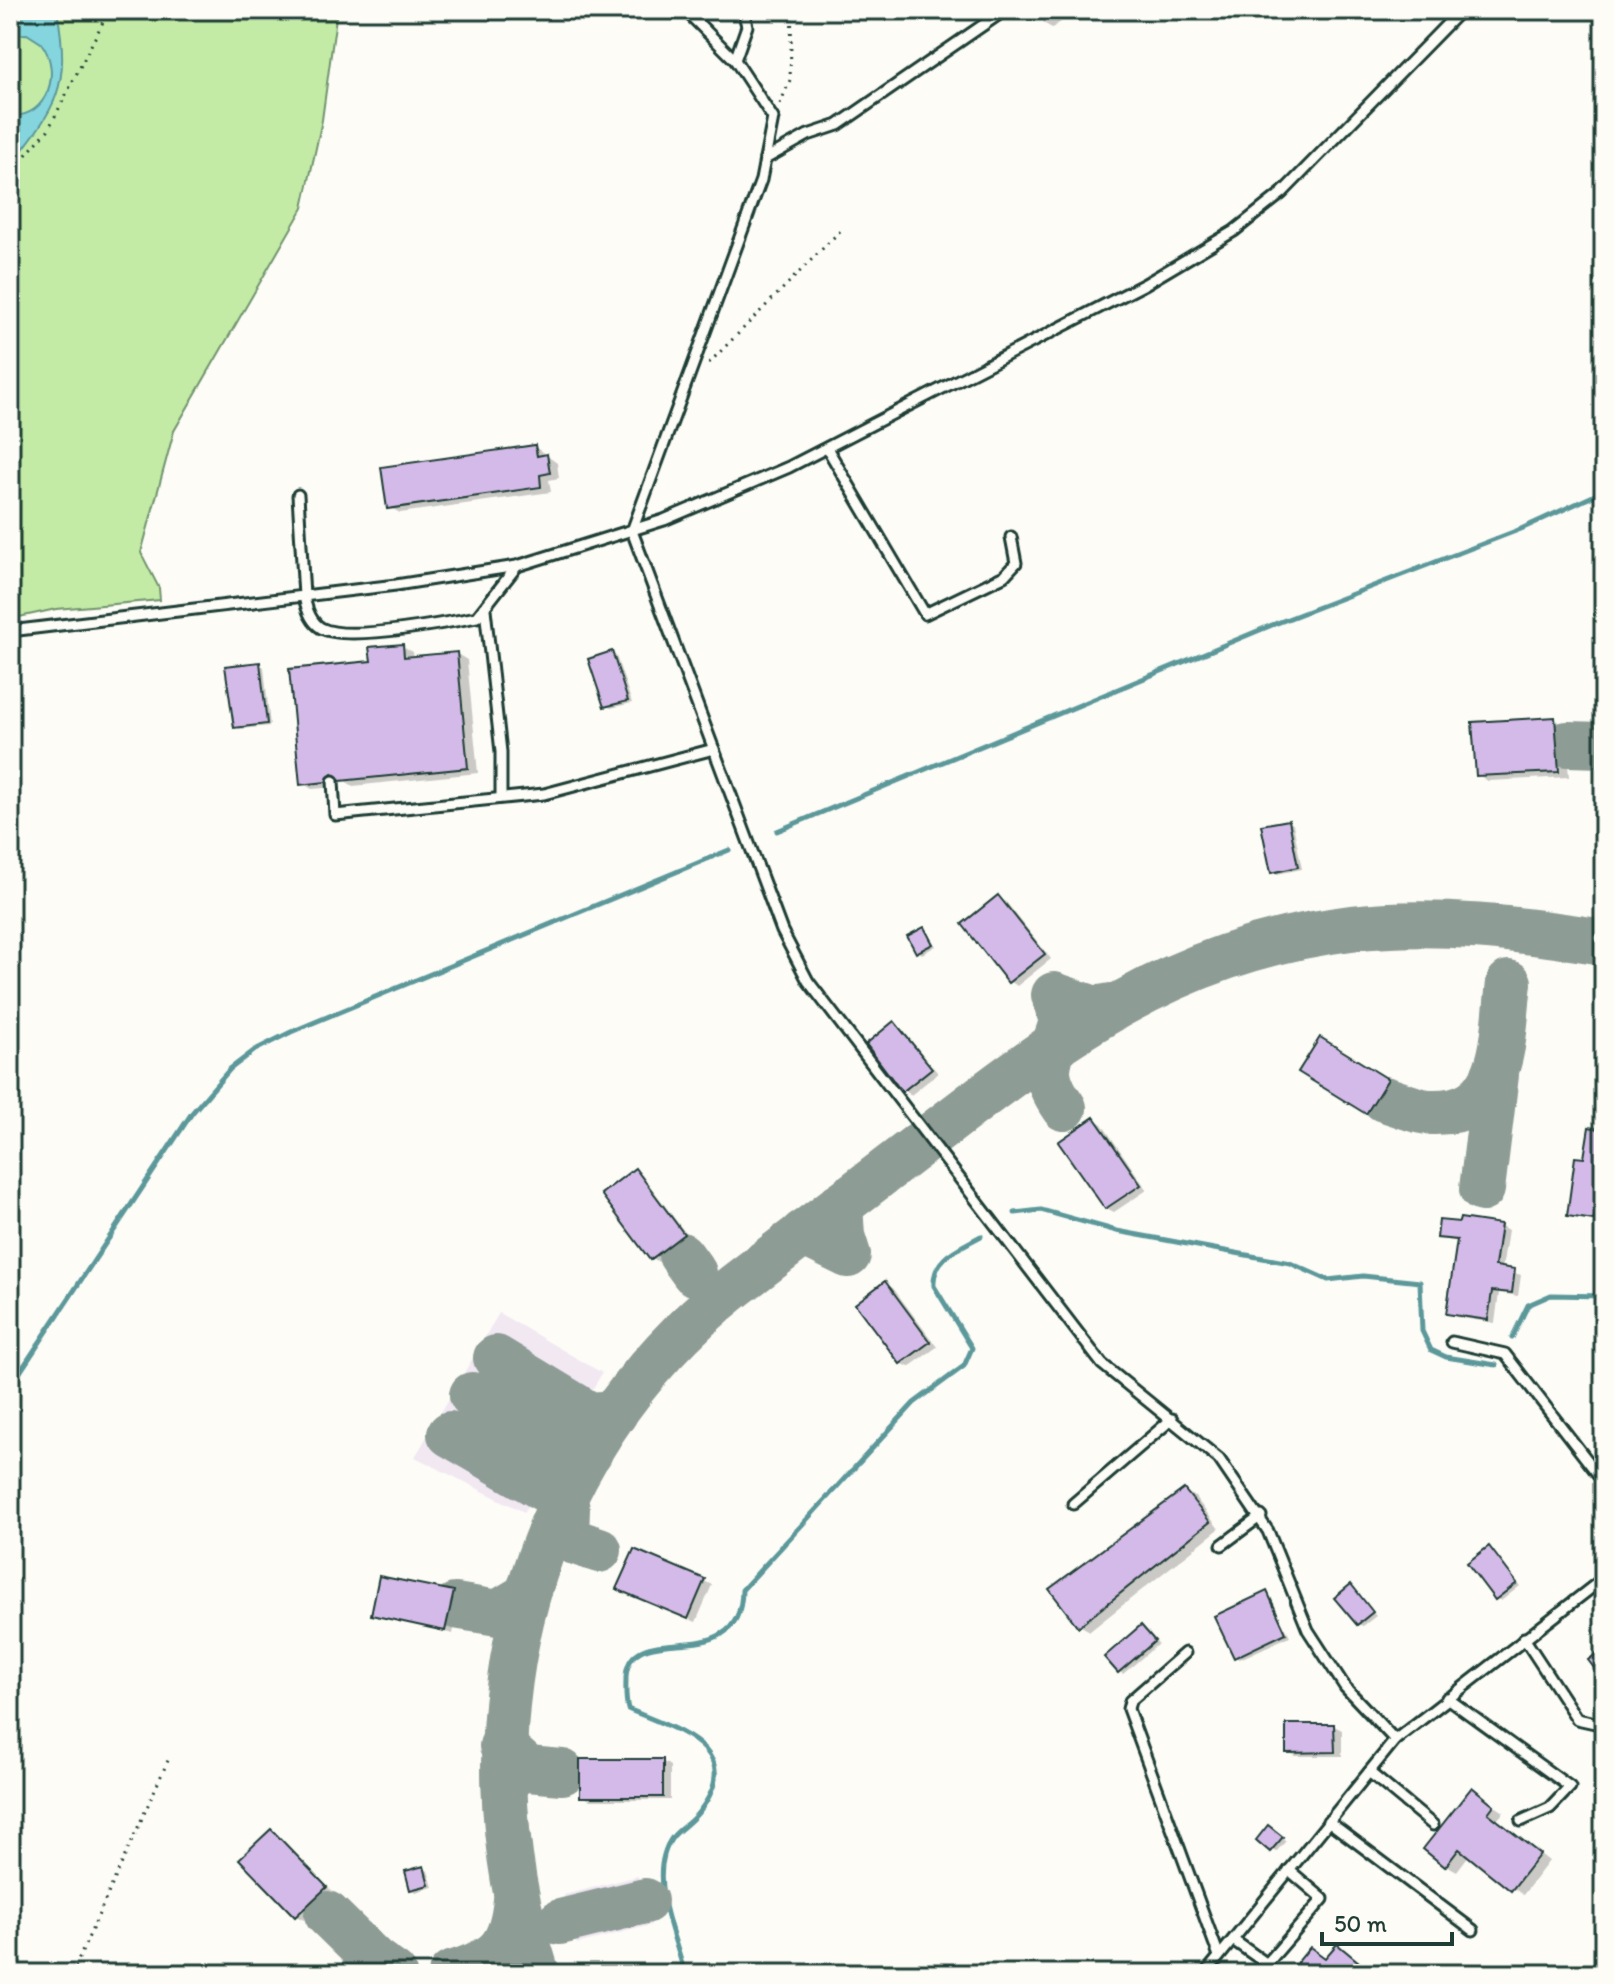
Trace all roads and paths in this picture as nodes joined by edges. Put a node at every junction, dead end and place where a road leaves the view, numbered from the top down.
1 (109, 10) edge
2 (685, 10) edge
3 (743, 10) edge
4 (792, 10) edge
5 (1005, 10) edge
6 (1461, 10) edge
7 (735, 60) junction
8 (773, 118) junction
9 (765, 159) junction
10 (10, 173) edge
11 (844, 227) dead end
12 (708, 364) dead end
13 (827, 448) junction
14 (298, 495) dead end
15 (632, 531) junction
16 (1011, 537) dead end
17 (517, 566) junction
18 (304, 596) junction
19 (485, 609) junction
20 (10, 631) edge
21 (714, 749) junction
22 (333, 781) dead end
23 (501, 797) junction
24 (1452, 1342) dead end
25 (1172, 1419) junction
26 (1604, 1482) edge
27 (1073, 1504) dead end
28 (1261, 1516) junction
29 (1222, 1545) dead end
30 (1604, 1578) edge
31 (1524, 1638) junction
32 (1185, 1653) dead end
33 (1447, 1698) junction
34 (1604, 1725) edge
35 (1395, 1740) junction
36 (170, 1756) dead end
37 (1369, 1772) junction
38 (1328, 1821) junction
39 (1521, 1821) dead end
40 (1433, 1825) dead end
41 (1289, 1870) junction
42 (1473, 1930) dead end
43 (1233, 1940) junction
44 (1219, 1956) junction
45 (1267, 1964) junction
46 (72, 1974) edge
47 (1205, 1974) edge
48 (1258, 1974) edge

1 - 10 path
2 - 7 lane
3 - 7 lane
4 - 8 path
5 - 9 lane
6 - 13 lane
7 - 8 lane
8 - 9 lane
9 - 15 lane
11 - 12 path
13 - 15 lane
13 - 16 lane
14 - 18 lane
15 - 17 lane
15 - 21 lane
17 - 18 lane
17 - 19 lane
18 - 19 lane
18 - 20 lane
19 - 23 lane
21 - 23 lane
21 - 25 lane
22 - 23 lane
24 - 26 lane
25 - 27 lane
25 - 28 lane
28 - 29 lane
28 - 35 lane
30 - 31 lane
31 - 33 lane
31 - 34 lane
32 - 44 lane
33 - 35 lane
33 - 39 lane
35 - 37 lane
36 - 46 path
37 - 38 lane
37 - 40 lane
38 - 41 lane
38 - 42 lane
41 - 43 lane
41 - 45 lane
43 - 44 lane
43 - 45 lane
44 - 47 lane
45 - 48 lane

